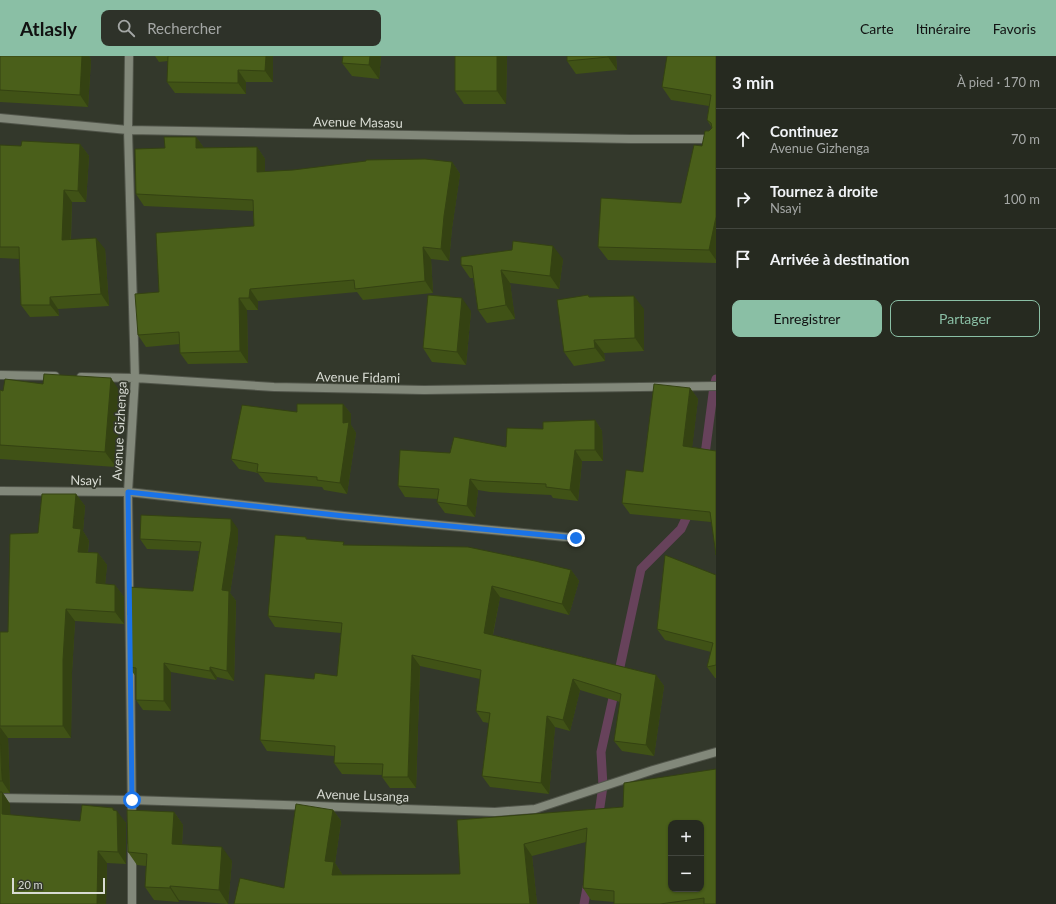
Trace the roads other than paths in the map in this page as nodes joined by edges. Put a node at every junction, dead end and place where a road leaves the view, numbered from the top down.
1 (129, 56) edge
2 (0, 118) edge
3 (128, 130) junction
4 (716, 139) edge
5 (0, 375) edge
6 (135, 378) junction
7 (716, 386) edge
8 (0, 491) edge
9 (128, 492) junction
10 (576, 538) dead end
11 (716, 752) edge
12 (0, 798) edge
13 (132, 800) junction
14 (132, 904) edge

1 - 3 street, Avenue Gizhenga
2 - 3 street, Avenue Masasu
3 - 4 street, Avenue Masasu
3 - 6 street, Avenue Gizhenga
5 - 6 street, Avenue Fidami
6 - 7 street, Avenue Fidami
6 - 9 street, Avenue Gizhenga
8 - 9 street, Nsayi
9 - 10 street, Nsayi
9 - 13 street, Avenue Gizhenga
11 - 13 street, Avenue Lusanga
12 - 13 street, Avenue Lusanga
13 - 14 street, Avenue Gizhenga

